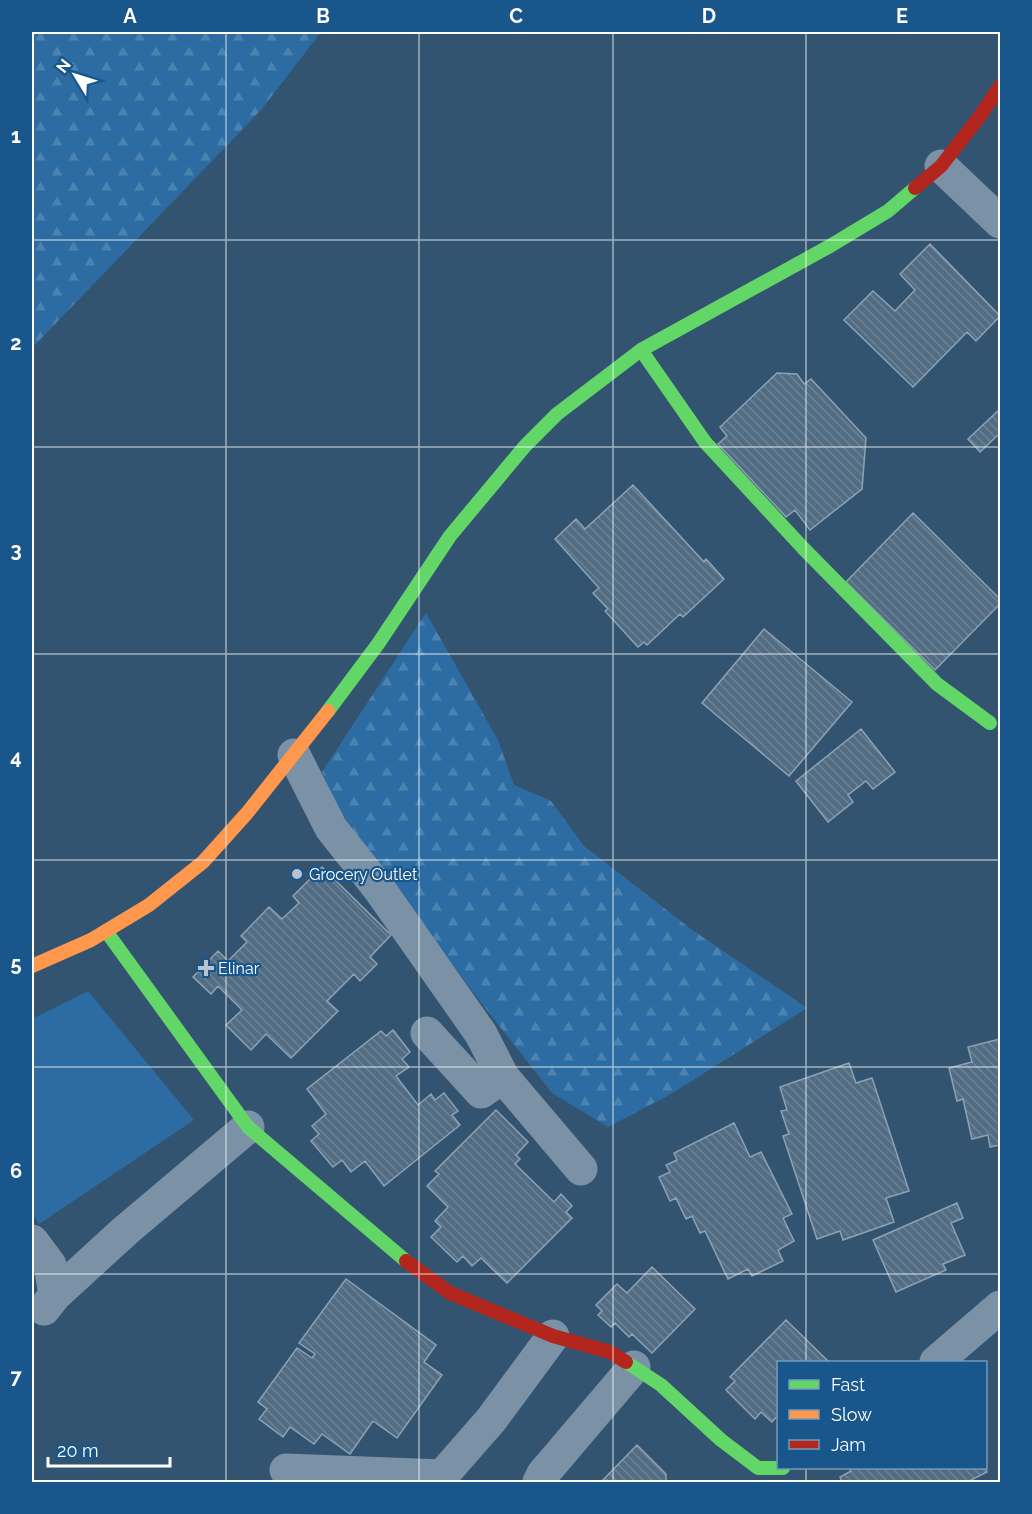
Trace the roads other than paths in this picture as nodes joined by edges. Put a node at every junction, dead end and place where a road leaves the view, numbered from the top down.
1 (1000, 86) edge
2 (941, 166) junction
3 (1000, 222) edge
4 (641, 350) junction
5 (990, 723) dead end
6 (294, 755) junction
7 (106, 931) junction
8 (32, 966) edge
9 (427, 1033) dead end
10 (503, 1077) junction
11 (248, 1127) junction
12 (581, 1169) dead end
13 (32, 1241) edge
14 (1000, 1307) edge
15 (553, 1336) junction
16 (937, 1361) edge
17 (634, 1367) junction
18 (777, 1467) edge
19 (286, 1470) dead end
20 (539, 1482) edge

1 - 2 street
2 - 3 street
2 - 4 street
4 - 5 street
4 - 6 street
6 - 7 street
6 - 10 street
7 - 8 street
7 - 11 street
9 - 10 street
10 - 12 street
11 - 13 street
11 - 15 street
14 - 16 street
15 - 17 street
15 - 19 street
17 - 18 street
17 - 20 street

